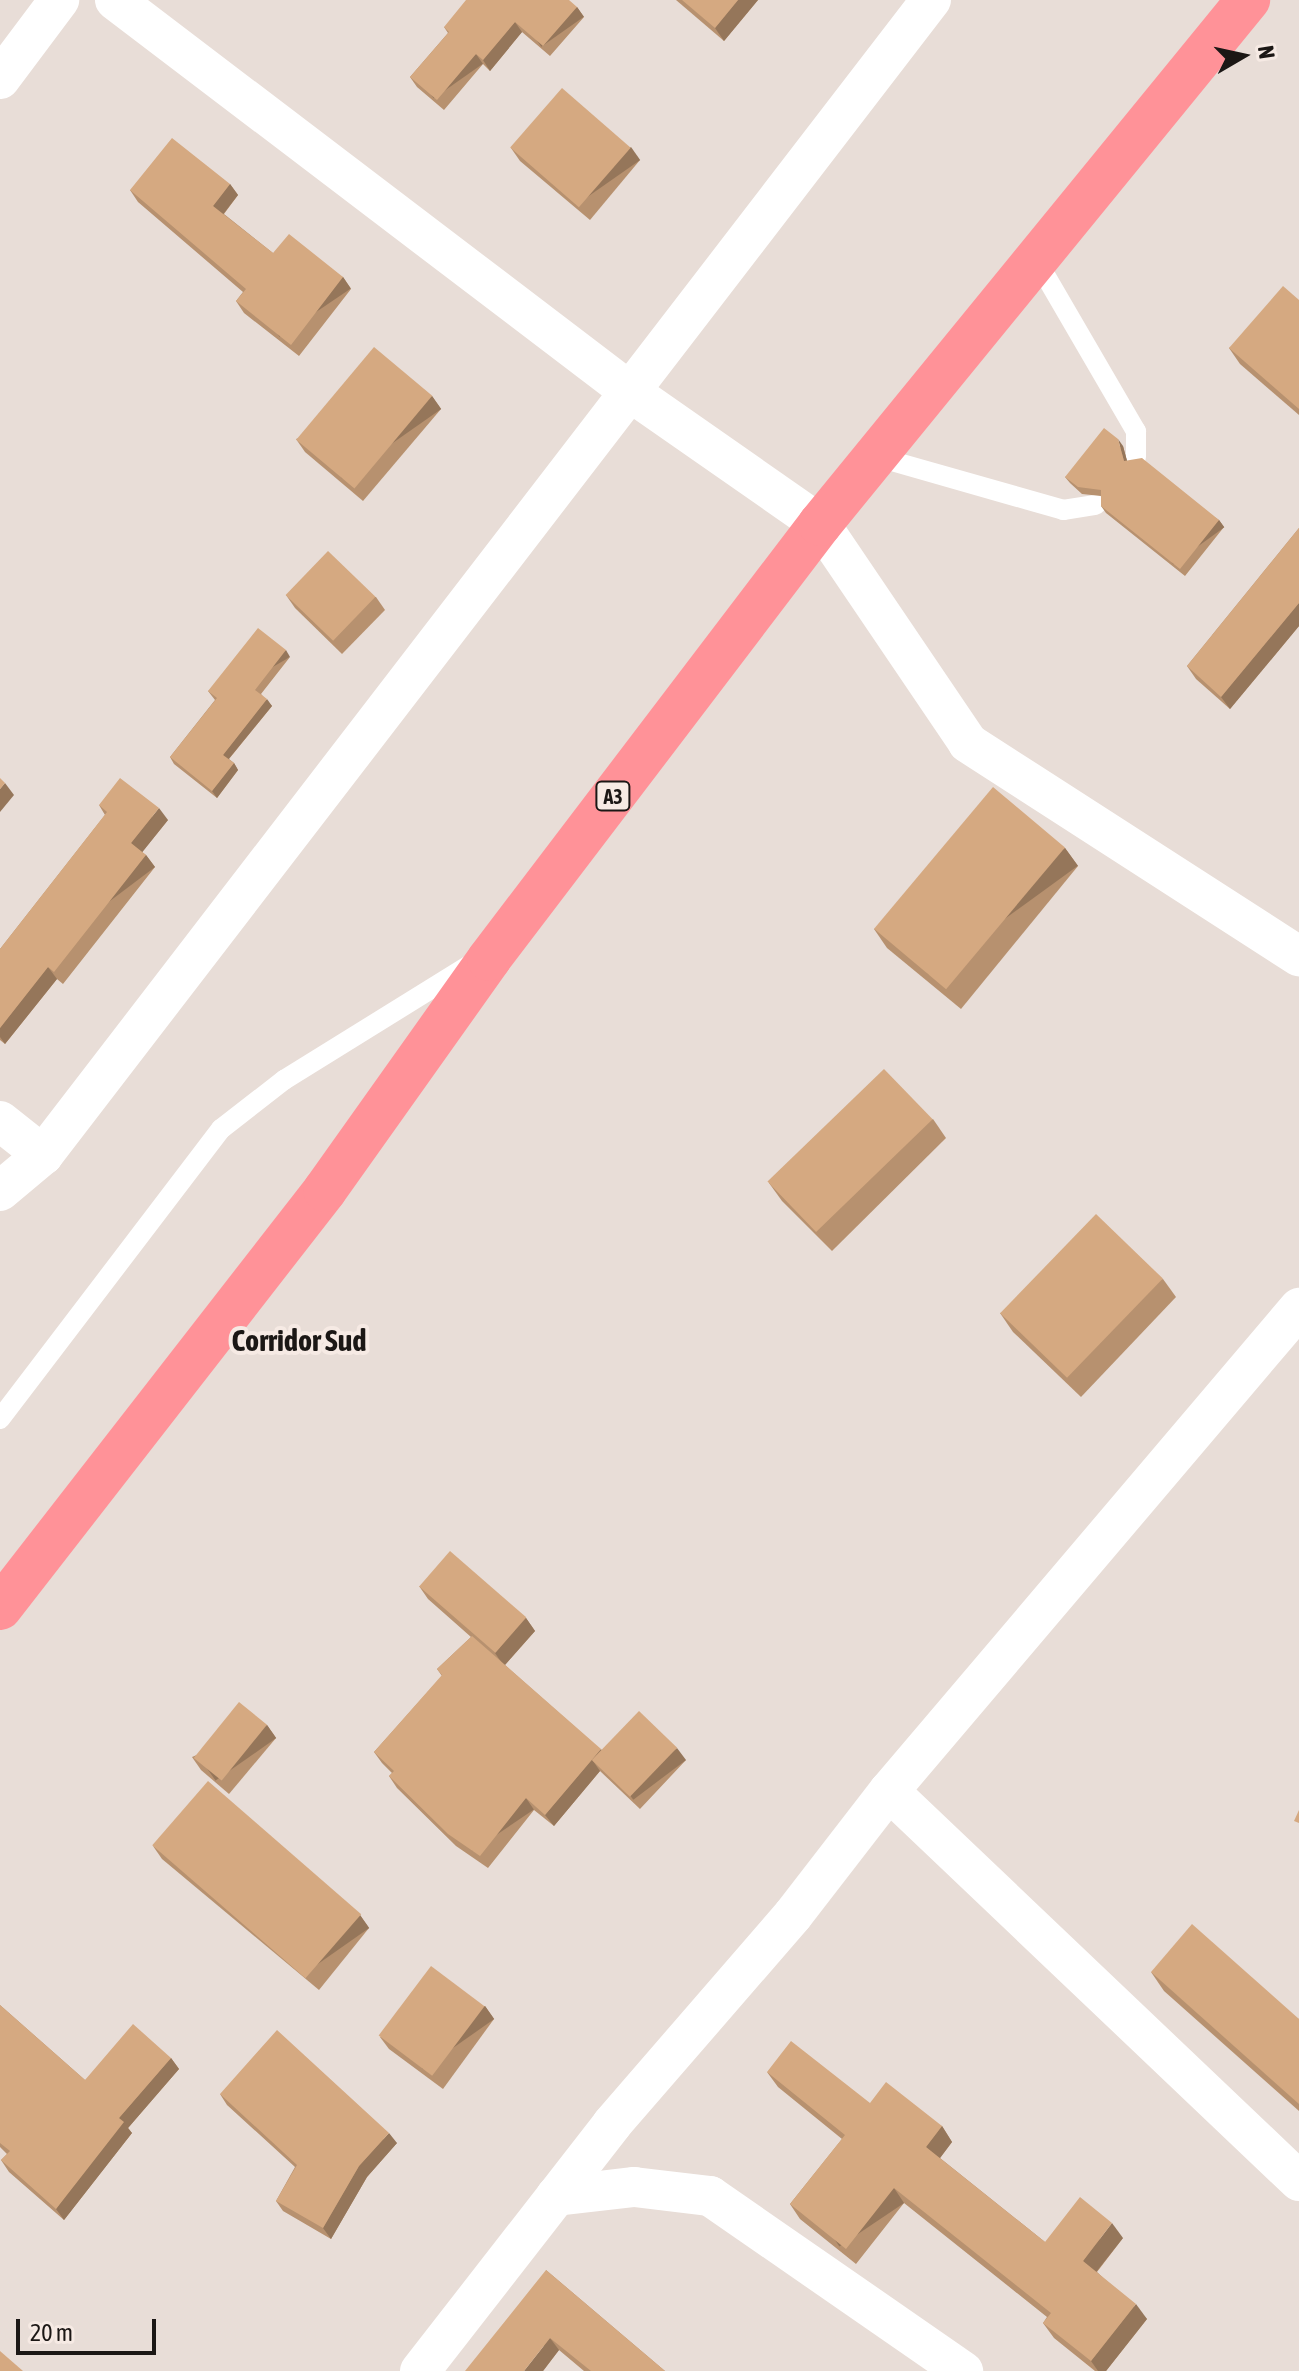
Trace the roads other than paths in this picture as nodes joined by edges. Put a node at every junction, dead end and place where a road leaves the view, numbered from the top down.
1 (59, 0) edge
2 (115, 0) edge
3 (931, 0) edge
4 (1248, 0) edge
5 (0, 79) edge
6 (1034, 256) junction
7 (629, 391) junction
8 (874, 456) junction
9 (1136, 457) edge
10 (1096, 505) dead end
11 (820, 524) junction
12 (497, 949) junction
13 (1299, 956) edge
14 (0, 1121) edge
15 (43, 1155) junction
16 (0, 1191) edge
17 (1299, 1308) edge
18 (0, 1419) edge
19 (0, 1608) edge
20 (889, 1791) junction
21 (1299, 2181) edge
22 (556, 2196) junction
23 (420, 2371) edge
24 (963, 2371) edge

1 - 5 street
2 - 7 street
3 - 7 street
4 - 6 highway, A3
6 - 8 highway, A3
6 - 9 lane
7 - 11 street
7 - 15 street
8 - 10 lane
8 - 11 highway, A3
11 - 12 highway, A3
11 - 13 street
12 - 18 lane
12 - 19 highway, A3
14 - 15 street
15 - 16 street
17 - 20 street
20 - 21 street
20 - 22 street
22 - 23 street
22 - 24 street

